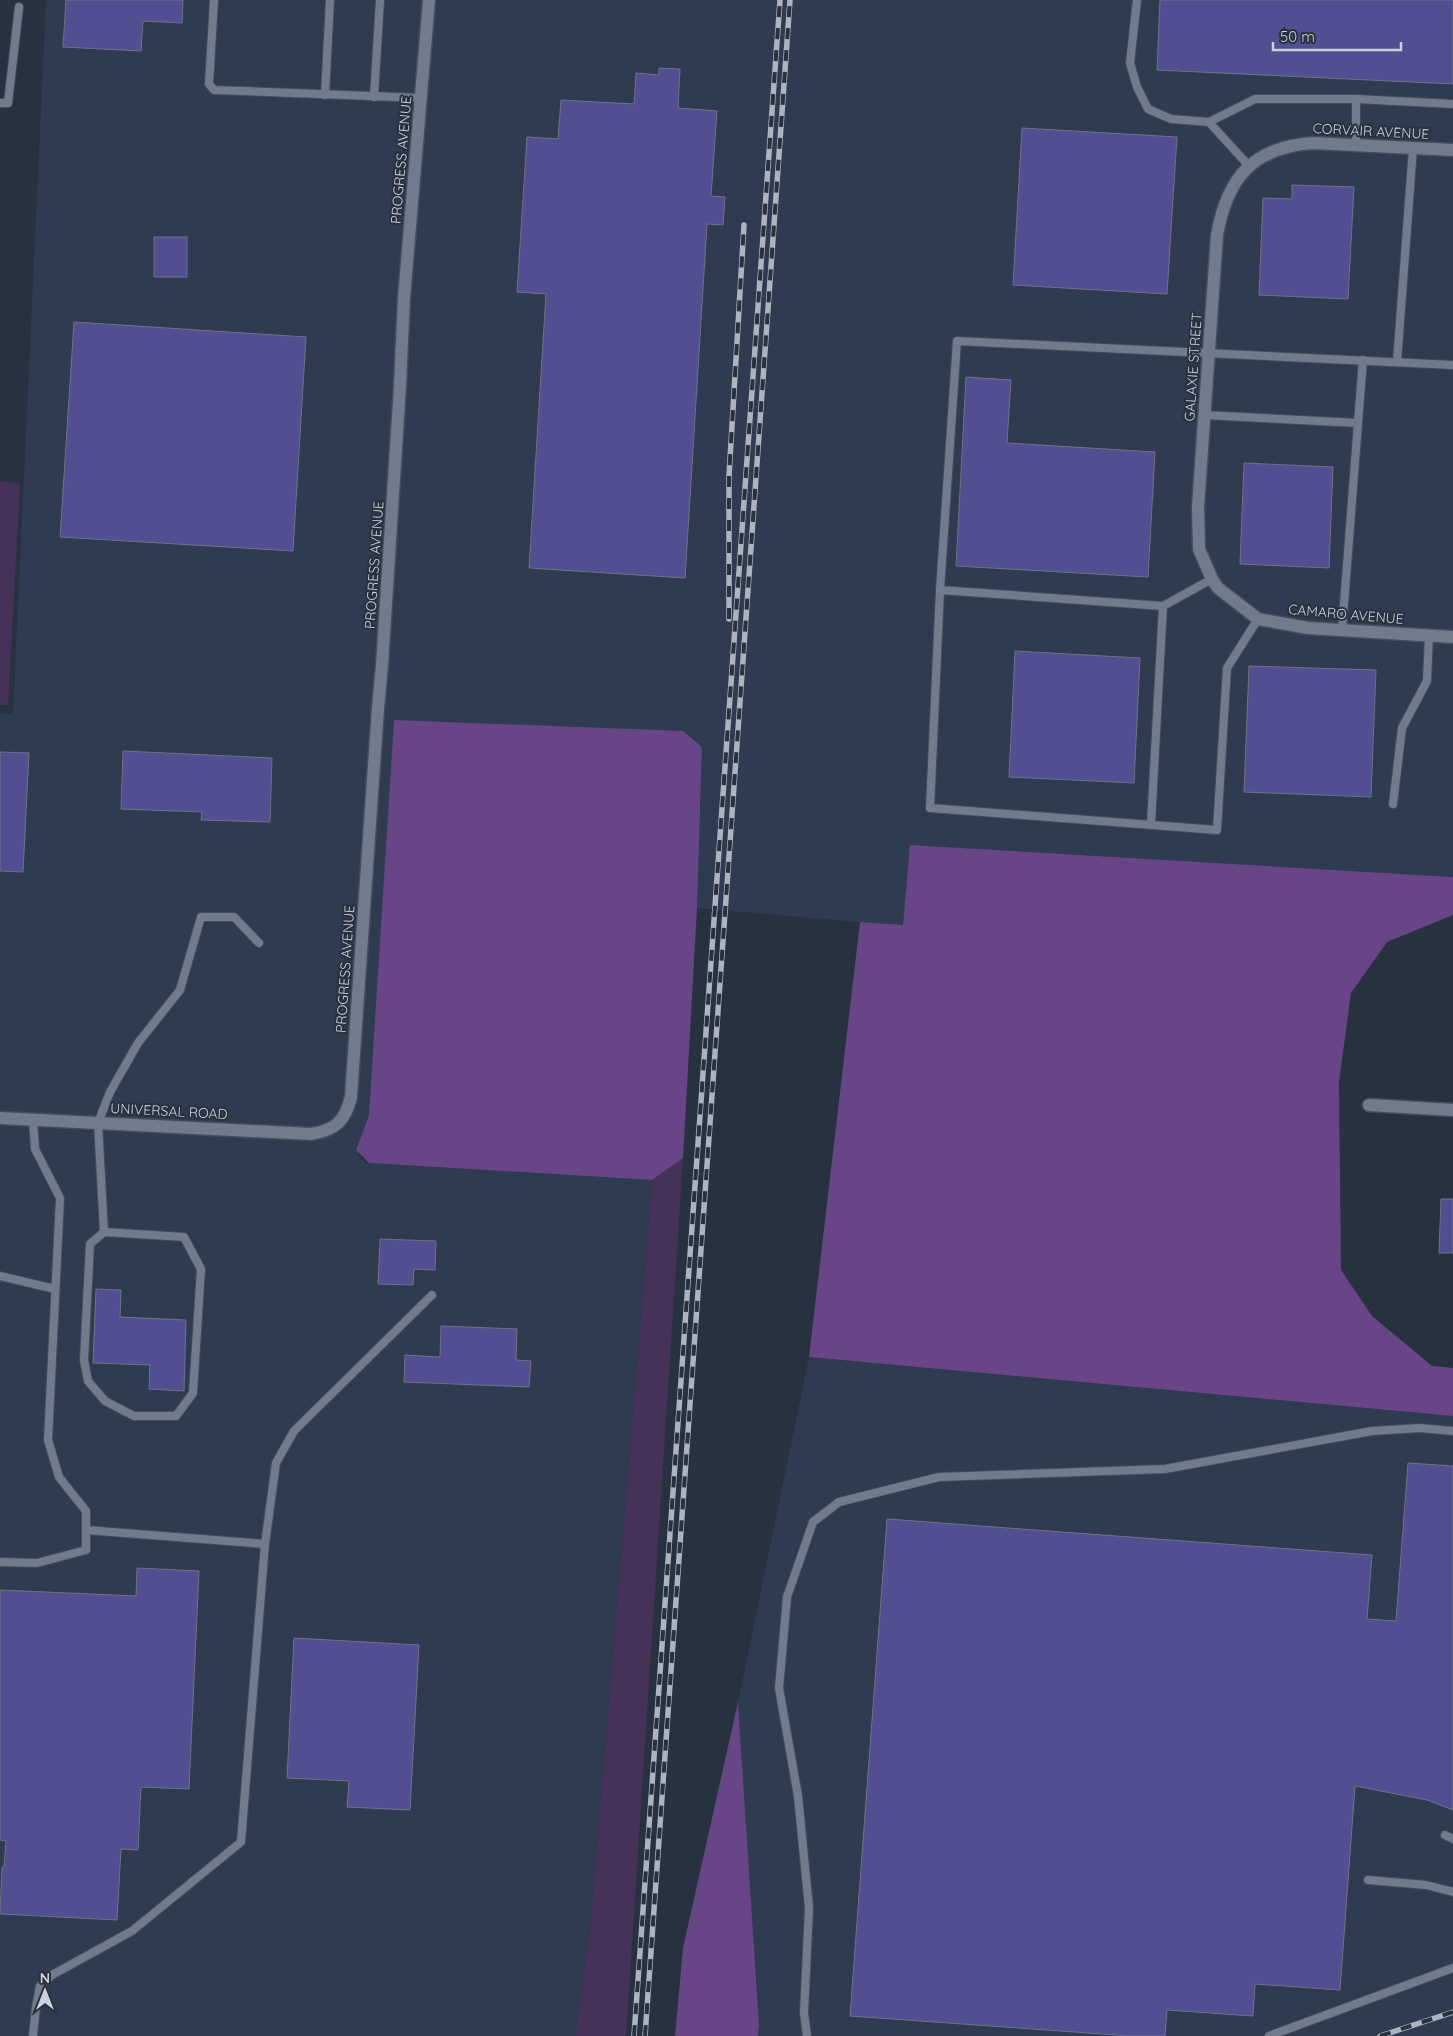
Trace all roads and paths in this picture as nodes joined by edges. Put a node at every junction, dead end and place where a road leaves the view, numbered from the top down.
1 (214, 0) edge
2 (330, 0) edge
3 (380, 0) edge
4 (429, 0) edge
5 (1137, 0) edge
6 (19, 7) dead end
7 (324, 95) junction
8 (374, 97) junction
9 (422, 98) junction
10 (1356, 99) junction
11 (0, 103) edge
12 (1453, 104) edge
13 (1209, 122) junction
14 (1356, 145) junction
15 (1413, 148) junction
16 (1453, 150) edge
17 (1260, 158) joint
18 (1249, 166) junction
19 (1209, 352) junction
20 (1363, 360) junction
21 (1397, 362) junction
22 (1453, 364) edge
23 (1204, 415) junction
24 (1358, 423) junction
25 (1215, 584) junction
26 (940, 590) junction
27 (1163, 606) junction
28 (1258, 619) junction
29 (1342, 630) junction
30 (1429, 635) junction
31 (1453, 637) edge
32 (1393, 804) dead end
33 (1152, 824) junction
34 (259, 943) dead end
35 (1369, 1105) dead end
36 (1453, 1110) edge
37 (0, 1118) edge
38 (34, 1119) junction
39 (98, 1123) junction
40 (335, 1126) joint
41 (104, 1232) junction
42 (0, 1276) edge
43 (55, 1289) junction
44 (432, 1295) dead end
45 (1453, 1431) edge
46 (86, 1530) junction
47 (265, 1544) junction
48 (0, 1562) edge
49 (1445, 1835) dead end
50 (1453, 1839) edge
51 (1368, 1880) dead end
52 (1453, 1892) edge
53 (1453, 1968) edge
54 (33, 2036) edge
55 (807, 2036) edge
56 (1269, 2036) edge

1 - 7 lane
2 - 7 lane
3 - 8 lane
4 - 9 street, PROGRESS AVENUE
5 - 13 lane
6 - 11 lane
7 - 8 lane
8 - 9 lane
9 - 40 street, PROGRESS AVENUE
10 - 12 lane
10 - 13 lane
10 - 14 lane
13 - 18 lane
14 - 15 street, CORVAIR AVENUE
14 - 17 street, CORVAIR AVENUE
15 - 16 street, CORVAIR AVENUE
15 - 21 lane
17 - 18 street, GALAXIE STREET
18 - 19 street, GALAXIE STREET
19 - 20 lane
19 - 23 street, GALAXIE STREET
19 - 26 lane
20 - 21 lane
20 - 24 lane
21 - 22 lane
23 - 24 lane
23 - 25 street, GALAXIE STREET
24 - 29 lane
25 - 27 lane
25 - 28 street, CAMARO AVENUE
26 - 27 lane
26 - 33 lane
27 - 33 lane
28 - 29 street, CAMARO AVENUE
28 - 33 lane
29 - 30 street, CAMARO AVENUE
30 - 31 street, CAMARO AVENUE
30 - 32 lane
34 - 39 lane
35 - 36 street
37 - 38 street, UNIVERSAL ROAD
38 - 39 street, UNIVERSAL ROAD
38 - 43 lane
39 - 40 street, UNIVERSAL ROAD
39 - 41 lane
41 - 41 lane
42 - 43 lane
43 - 46 lane
44 - 47 lane
45 - 55 lane
46 - 47 lane
46 - 48 lane
47 - 54 lane
49 - 50 lane
51 - 52 lane
53 - 56 lane

